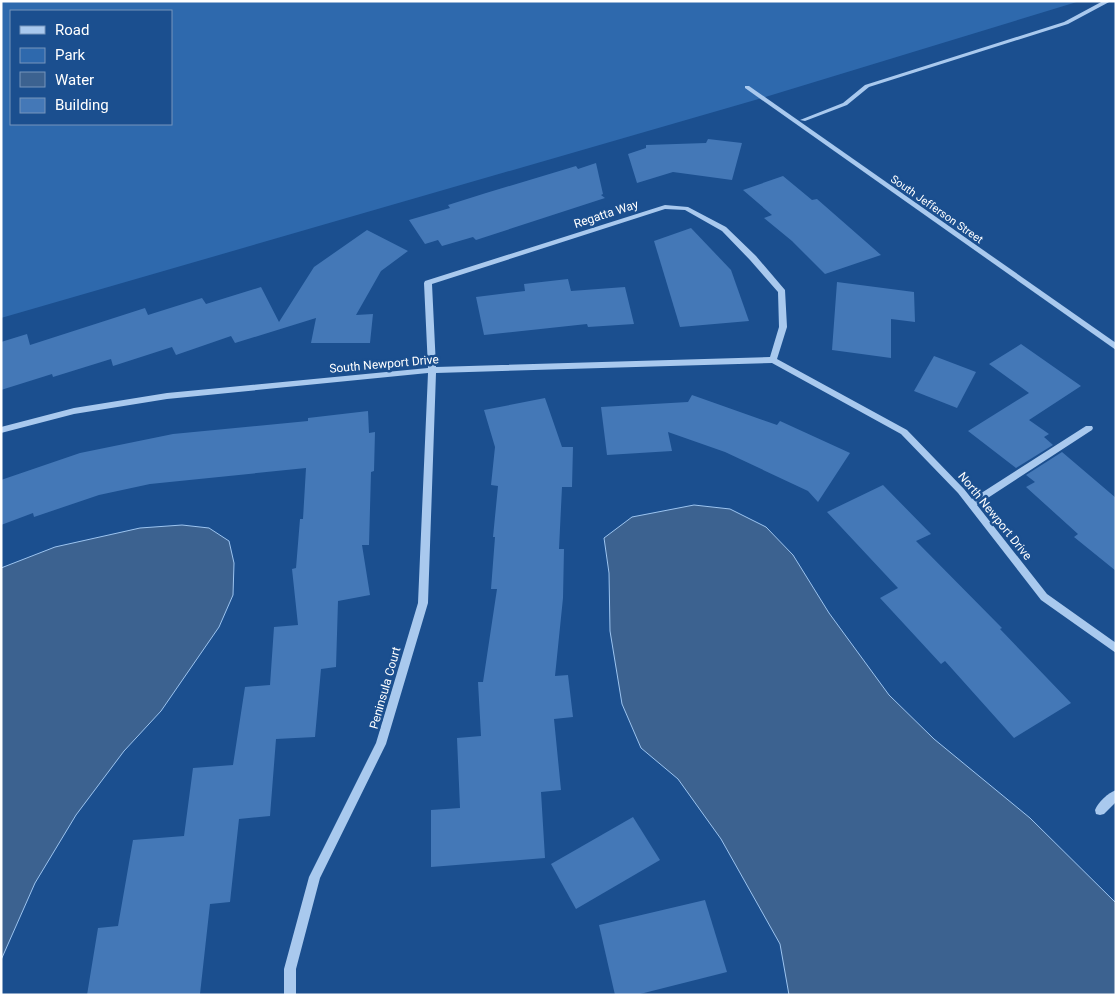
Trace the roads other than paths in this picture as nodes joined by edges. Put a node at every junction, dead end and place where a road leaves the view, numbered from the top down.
1 (1108, 1) edge
2 (747, 87) dead end
3 (803, 120) dead end
4 (1116, 347) edge
5 (773, 360) junction
6 (432, 370) junction
7 (1089, 428) dead end
8 (1, 430) edge
9 (972, 504) junction
10 (1116, 649) edge
11 (1116, 795) edge
12 (1100, 810) dead end
13 (290, 995) edge

1 - 3 street
2 - 4 street, South Jefferson Street
5 - 6 street, South Newport Drive
5 - 6 street, Regatta Way
5 - 9 street, North Newport Drive
6 - 8 street, South Newport Drive
6 - 13 street, Peninsula Court
7 - 9 street
9 - 10 street, North Newport Drive
11 - 12 street

